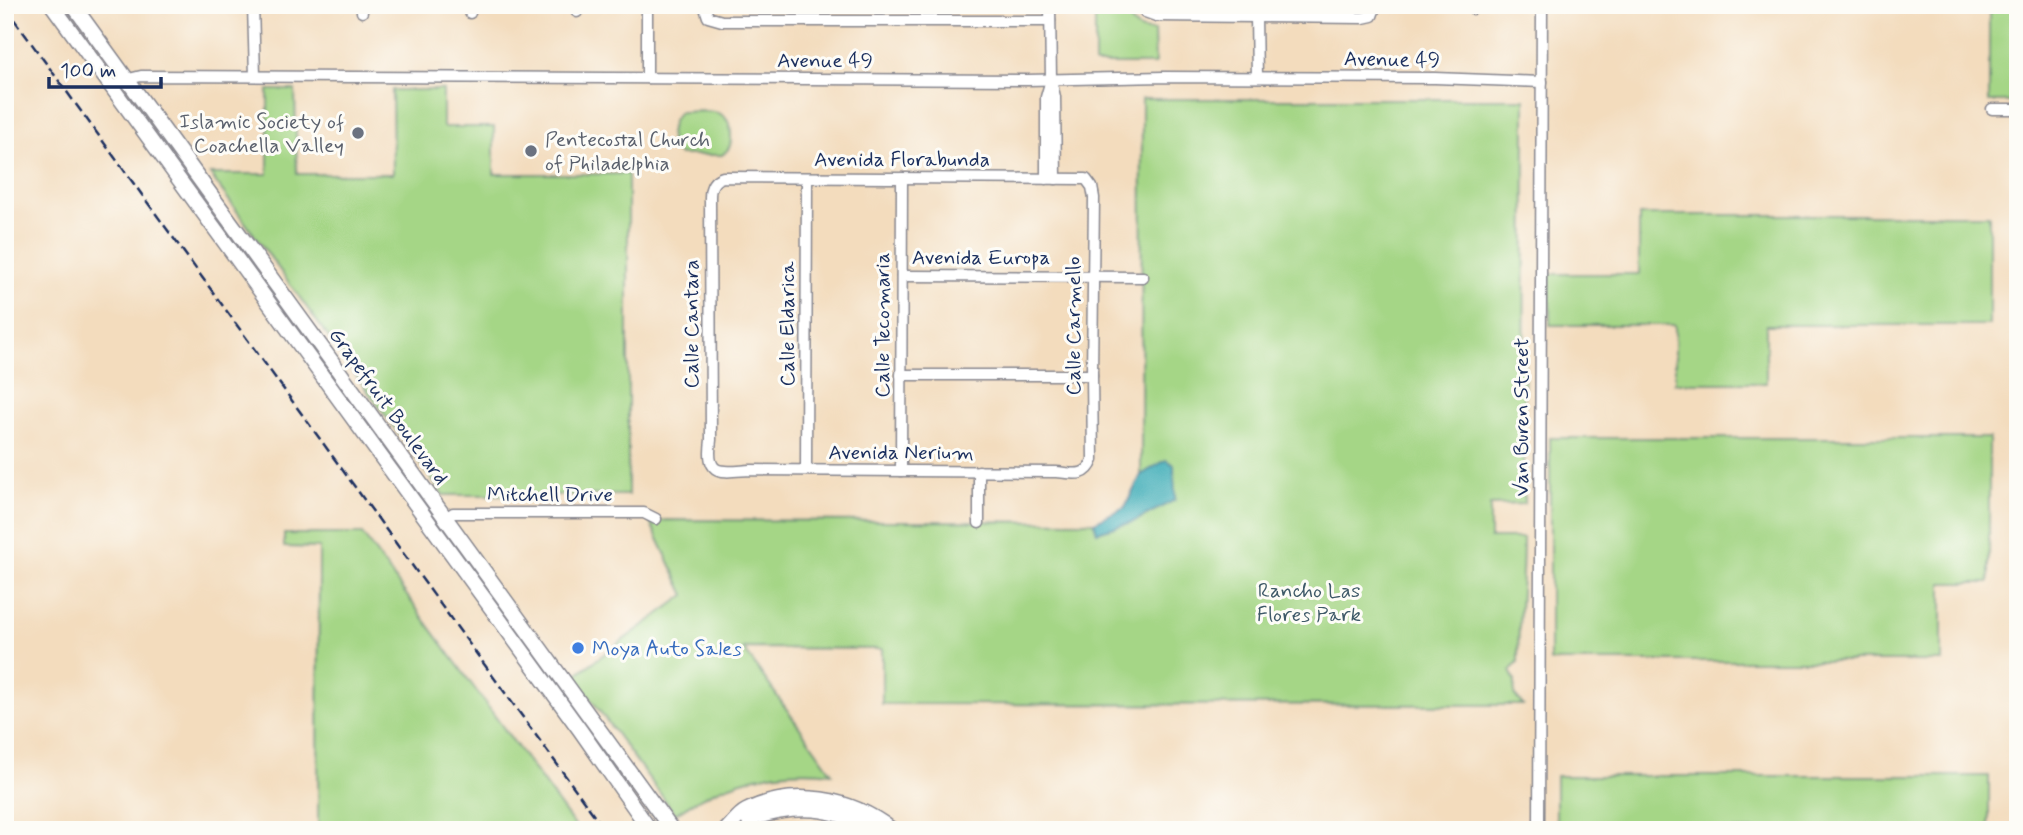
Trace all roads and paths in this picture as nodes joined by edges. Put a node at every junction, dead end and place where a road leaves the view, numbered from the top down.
1 (52, 5) edge
2 (73, 5) edge
3 (253, 5) edge
4 (647, 5) edge
5 (704, 5) edge
6 (1050, 5) edge
7 (1542, 5) edge
8 (1143, 9) edge
9 (1374, 10) edge
10 (1256, 17) junction
11 (1050, 21) junction
12 (255, 76) junction
13 (1257, 77) junction
14 (647, 79) junction
15 (125, 80) junction
16 (1051, 80) junction
17 (1542, 82) junction
18 (111, 88) junction
19 (1992, 109) dead end
20 (2018, 109) edge
21 (807, 178) junction
22 (902, 178) junction
23 (1051, 179) junction
24 (714, 182) joint
25 (1090, 182) joint
26 (902, 276) junction
27 (1092, 277) junction
28 (1143, 277) dead end
29 (901, 375) junction
30 (1091, 375) junction
31 (332, 390) junction
32 (713, 467) joint
33 (1089, 469) joint
34 (806, 470) junction
35 (901, 471) junction
36 (979, 471) junction
37 (445, 519) junction
38 (656, 519) dead end
39 (979, 523) dead end
40 (730, 827) edge
41 (650, 830) edge
42 (672, 830) edge
43 (876, 830) edge
44 (892, 830) edge
45 (1539, 830) edge

1 - 18 main road, Grapefruit Boulevard
2 - 15 main road, Grapefruit Boulevard
3 - 12 street
4 - 14 street
5 - 11 street
6 - 11 street
7 - 17 street, Van Buren Street
8 - 10 street
9 - 10 street
10 - 13 street
11 - 16 street
12 - 14 street, Avenue 49
12 - 15 street, Avenue 49
13 - 16 street, Avenue 49
13 - 17 street, Avenue 49
14 - 16 street, Avenue 49
15 - 18 street, Avenue 49
15 - 37 main road, Grapefruit Boulevard
16 - 23 street
17 - 45 street, Van Buren Street
18 - 31 main road, Grapefruit Boulevard
19 - 20 street
21 - 22 street, Avenida Florabunda
21 - 24 street, Avenida Florabunda
21 - 34 street, Calle Eldarica
22 - 23 street, Avenida Florabunda
22 - 26 street, Calle Tecomaria
23 - 25 street, Avenida Florabunda
24 - 32 street, Calle Cantara
25 - 27 street, Calle Carmello
26 - 27 street, Avenida Europa
26 - 29 street, Calle Tecomaria
27 - 28 street, Avenida Europa
27 - 30 street, Calle Carmello
29 - 30 street
29 - 35 street, Calle Tecomaria
30 - 33 street, Calle Carmello
31 - 37 main road
31 - 41 main road, Grapefruit Boulevard
32 - 34 street, Avenida Nerium
33 - 36 street, Avenida Nerium
34 - 35 street, Avenida Nerium
35 - 36 street, Avenida Nerium
36 - 39 street
37 - 38 street, Mitchell Drive
37 - 42 main road, Grapefruit Boulevard
40 - 43 main road
40 - 44 main road

